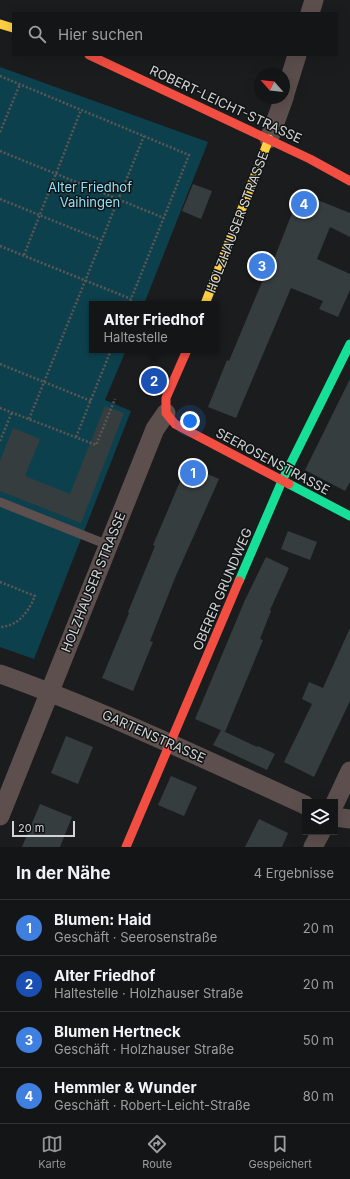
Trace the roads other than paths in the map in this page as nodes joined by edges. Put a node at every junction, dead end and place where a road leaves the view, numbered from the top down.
1 (314, 0) edge
2 (310, 12) edge
3 (0, 24) edge
4 (12, 28) edge
5 (91, 56) edge
6 (297, 56) edge
7 (290, 78) edge
8 (282, 104) edge
9 (269, 140) junction
10 (350, 181) edge
11 (206, 301) edge
12 (350, 344) edge
13 (186, 353) edge
14 (166, 413) junction
15 (282, 481) junction
16 (0, 502) edge
17 (350, 516) edge
18 (108, 546) junction
19 (0, 674) edge
20 (49, 691) junction
21 (170, 743) junction
22 (350, 771) edge
23 (337, 799) edge
24 (302, 804) edge
25 (0, 816) edge
26 (338, 818) edge
27 (350, 820) edge
28 (319, 835) edge
29 (126, 847) edge
30 (313, 847) edge

1 - 2 street
3 - 4 street
5 - 9 street, ROBERT-LEICHT-STRASSE
6 - 7 street
8 - 9 street
9 - 10 street, ROBERT-LEICHT-STRASSE
9 - 11 street, HOLZHAUSER STRASSE
12 - 15 street, OBERER GRUNDWEG
13 - 14 street, HOLZHAUSER STRASSE
14 - 15 street, SEEROSENSTRASSE
14 - 18 street, HOLZHAUSER STRASSE
15 - 17 street, SEEROSENSTRASSE
15 - 21 street, OBERER GRUNDWEG
16 - 18 lane
18 - 20 street, HOLZHAUSER STRASSE
19 - 20 street, GARTENSTRASSE
20 - 21 street, GARTENSTRASSE
20 - 25 street, HOLZHAUSER STRASSE
21 - 24 street, GARTENSTRASSE
21 - 29 street, OBERER GRUNDWEG
22 - 23 street
26 - 27 street
28 - 30 street

